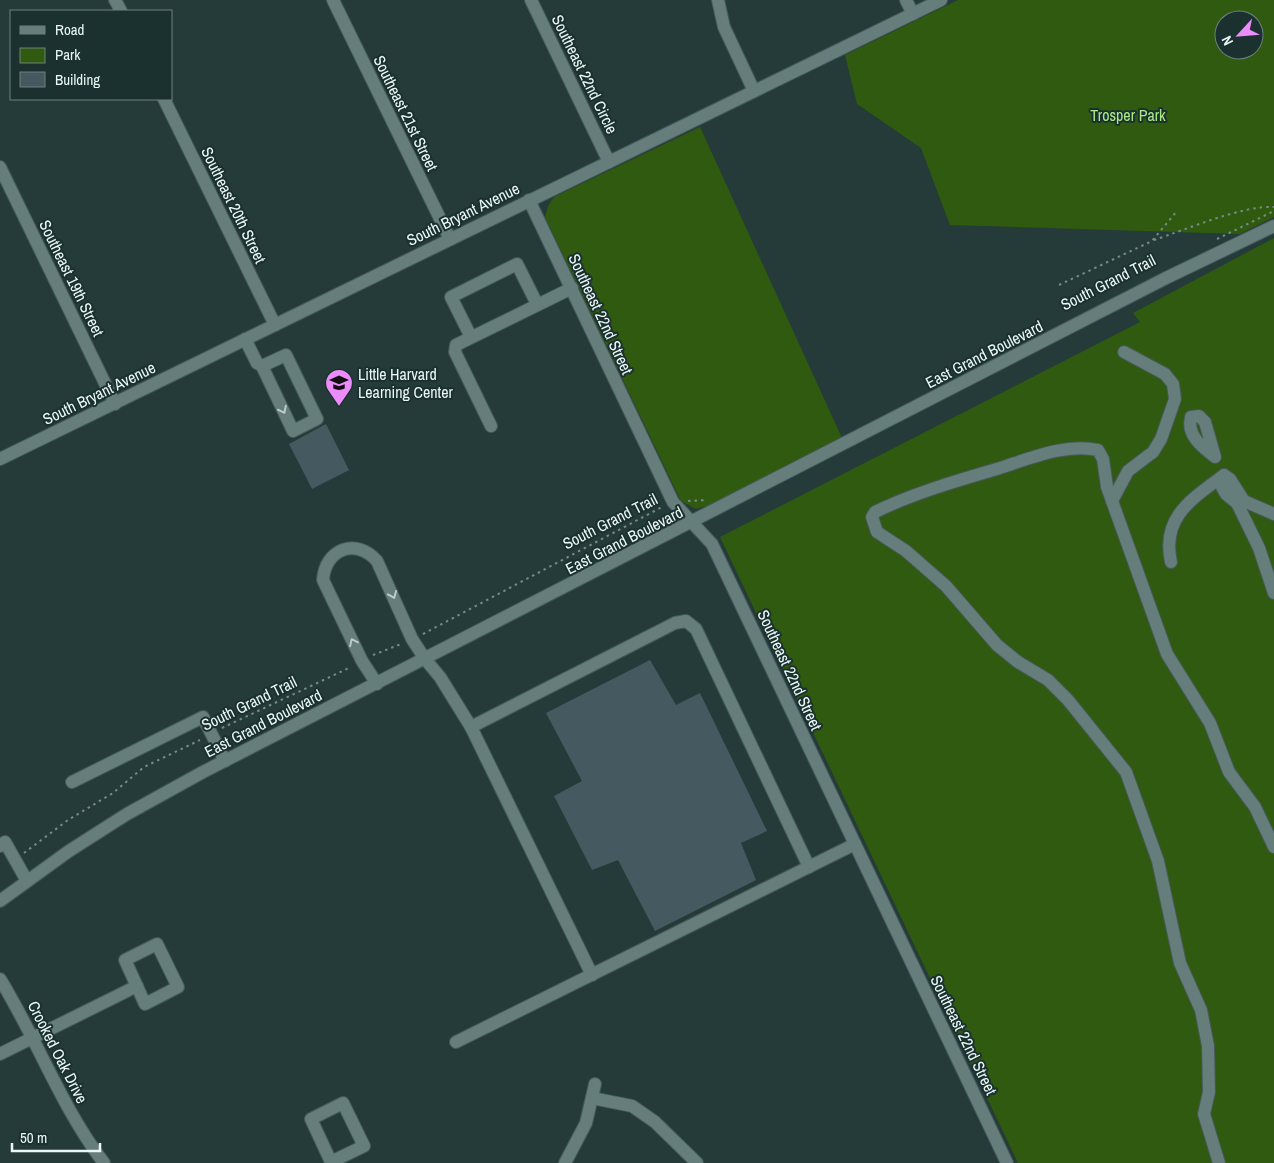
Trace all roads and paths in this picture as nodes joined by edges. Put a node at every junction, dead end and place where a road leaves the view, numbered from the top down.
1 (333, 0) edge
2 (531, 0) edge
3 (718, 0) edge
4 (906, 0) edge
5 (941, 0) edge
6 (913, 14) junction
7 (754, 91) junction
8 (164, 100) edge
9 (609, 162) junction
10 (0, 167) edge
11 (529, 200) junction
12 (1274, 207) edge
13 (1176, 211) dead end
14 (1274, 211) edge
15 (1274, 226) edge
16 (450, 239) junction
17 (1215, 240) dead end
18 (1152, 241) junction
19 (1059, 285) dead end
20 (572, 288) junction
21 (537, 304) junction
22 (275, 325) junction
23 (471, 338) junction
24 (245, 339) junction
25 (1124, 352) dead end
26 (262, 366) junction
27 (115, 404) junction
28 (492, 426) dead end
29 (0, 459) edge
30 (1224, 475) junction
31 (709, 499) dead end
32 (1112, 501) junction
33 (673, 502) junction
34 (1274, 514) edge
35 (694, 522) junction
36 (1171, 562) dead end
37 (1274, 593) edge
38 (412, 640) junction
39 (424, 659) junction
40 (362, 661) junction
41 (377, 684) junction
42 (471, 727) junction
43 (212, 734) junction
44 (225, 761) junction
45 (72, 782) dead end
46 (855, 844) junction
47 (0, 846) edge
48 (1274, 848) edge
49 (14, 860) junction
50 (809, 867) junction
51 (27, 881) junction
52 (0, 901) edge
53 (592, 975) junction
54 (0, 979) edge
55 (136, 986) junction
56 (33, 1038) junction
57 (456, 1042) dead end
58 (0, 1054) edge
59 (594, 1084) dead end
60 (592, 1098) junction
61 (348, 1159) edge
62 (104, 1163) edge
63 (564, 1163) edge
64 (698, 1163) edge
65 (1007, 1163) edge
66 (1219, 1163) edge

1 - 16 street, Southeast 21st Street
2 - 9 street, Southeast 22nd Circle
3 - 7 street
4 - 6 street
5 - 6 street, South Bryant Avenue
6 - 7 street, South Bryant Avenue
7 - 9 street, South Bryant Avenue
8 - 22 street, Southeast 20th Street
9 - 11 street, South Bryant Avenue
10 - 27 street, Southeast 19th Street
11 - 16 street, South Bryant Avenue
11 - 20 street, Southeast 22nd Street
12 - 18 path
13 - 18 path
14 - 17 path
15 - 35 street, East Grand Boulevard
16 - 22 street, South Bryant Avenue
18 - 19 path
20 - 21 street
20 - 33 street, Southeast 22nd Street
21 - 23 street
21 - 23 street
22 - 24 street, South Bryant Avenue
23 - 28 street
24 - 26 street
24 - 27 street, South Bryant Avenue
25 - 32 street
26 -> 26 street
27 - 29 street, South Bryant Avenue
30 - 34 street
30 - 36 street
30 - 37 street
31 - 33 path, South Grand Trail
32 - 48 street
32 - 66 street
33 - 35 street, Southeast 22nd Street
33 - 38 path, South Grand Trail
35 - 39 street, East Grand Boulevard
35 - 46 street, Southeast 22nd Street
38 - 39 street
38 - 40 path, South Grand Trail
40 -> 38 street
39 - 41 street, East Grand Boulevard
39 - 42 street
40 - 41 street
40 - 43 path, South Grand Trail
41 - 44 street, East Grand Boulevard
42 - 50 street
42 - 53 street
43 - 44 street
43 - 45 street
43 - 49 path, South Grand Trail
44 - 51 street, East Grand Boulevard
46 - 50 street
46 - 65 street, Southeast 22nd Street
47 - 49 street
49 - 51 street
50 - 53 street
51 - 52 street, East Grand Boulevard
53 - 57 street
54 - 56 street, Crooked Oak Drive
55 - 55 street
55 - 56 street
56 - 58 street
56 - 62 street, Crooked Oak Drive
59 - 60 street
60 - 63 street
60 - 64 street
61 - 61 street

